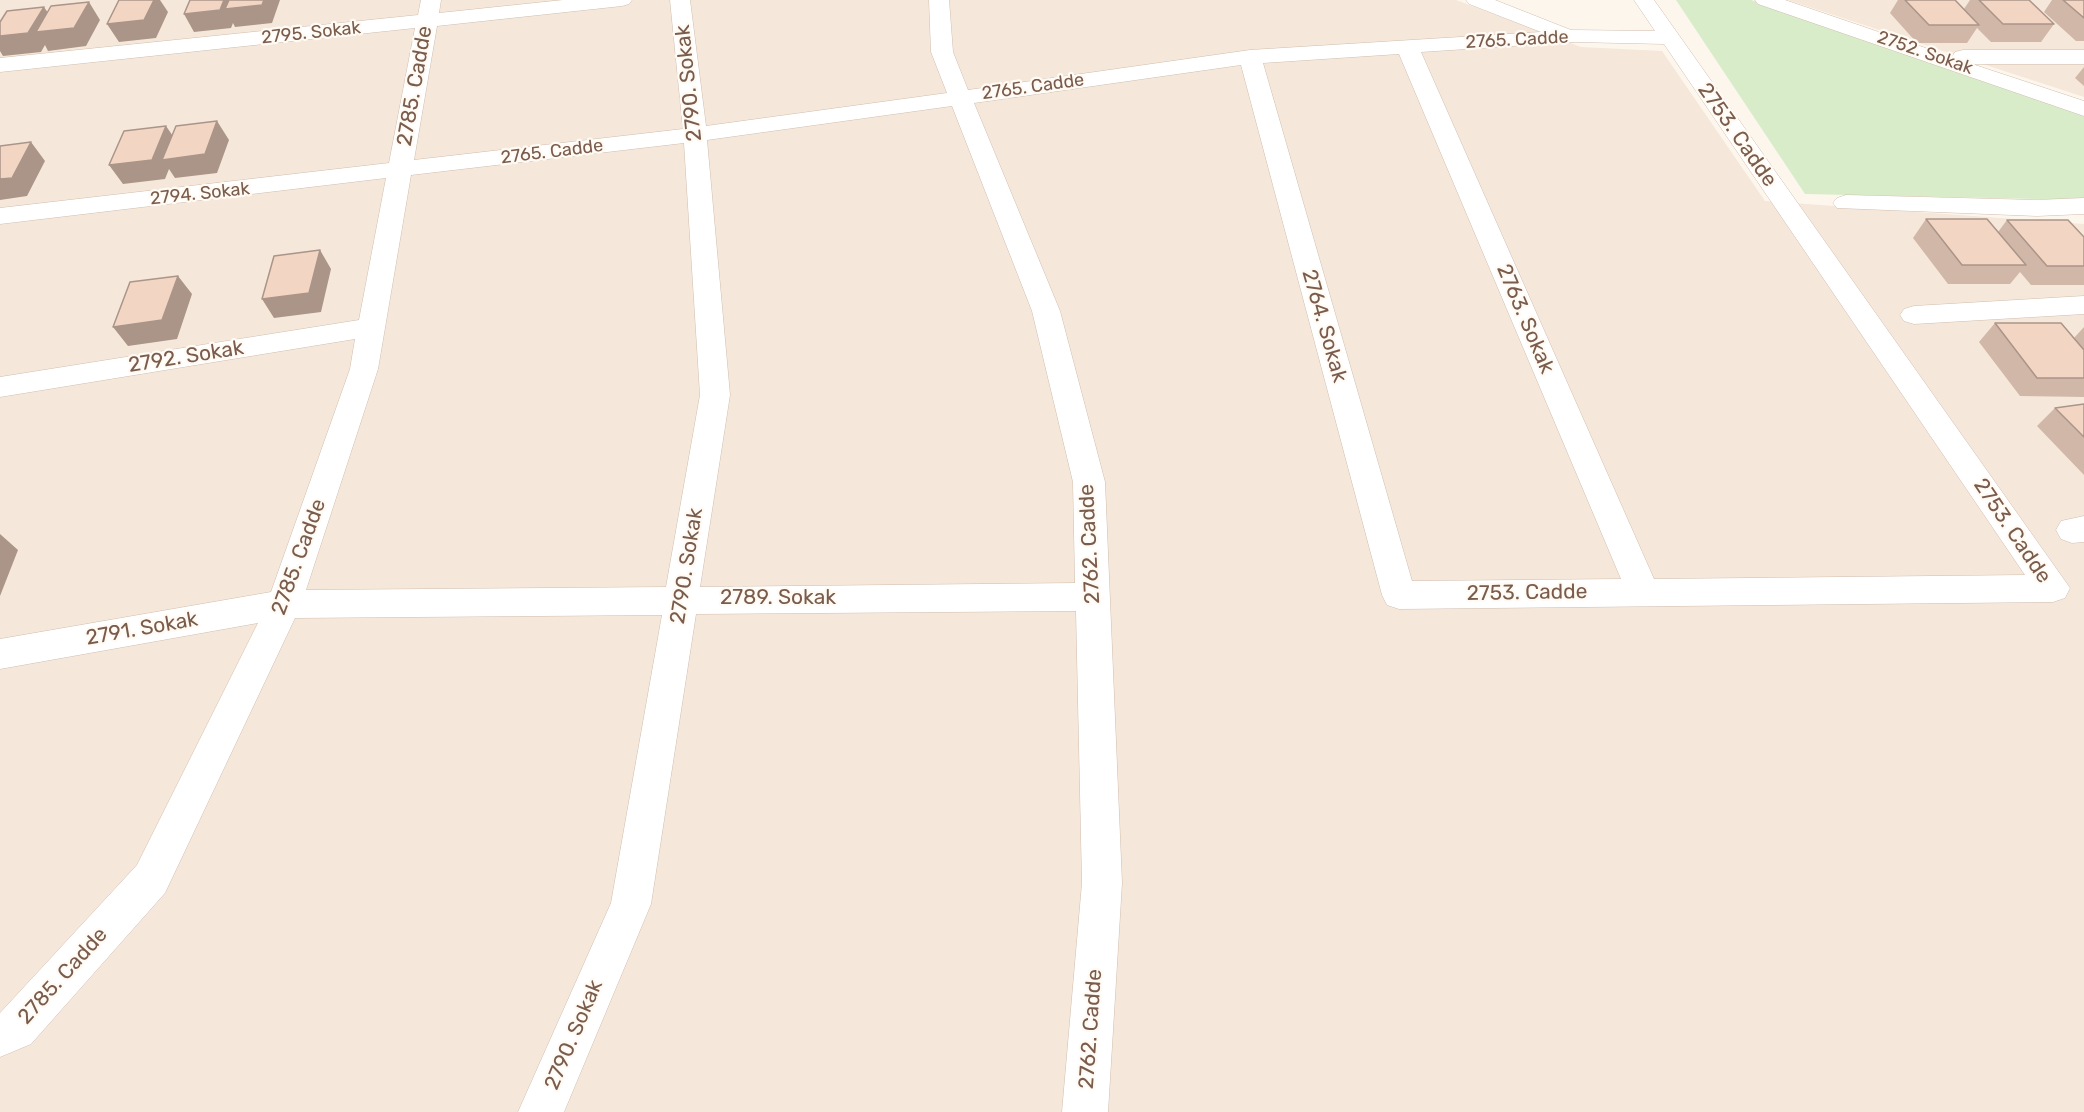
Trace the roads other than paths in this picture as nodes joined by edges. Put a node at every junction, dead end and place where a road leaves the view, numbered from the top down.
1 (622, 0) edge
2 (680, 0) edge
3 (939, 0) edge
4 (1476, 0) edge
5 (1644, 0) edge
6 (1766, 0) edge
7 (429, 10) edge
8 (1573, 36) junction
9 (1669, 38) junction
10 (1407, 46) junction
11 (1250, 57) junction
12 (2084, 57) edge
13 (1940, 58) junction
14 (0, 65) edge
15 (959, 96) junction
16 (2084, 109) edge
17 (695, 135) junction
18 (400, 171) junction
19 (1846, 203) dead end
20 (2084, 206) edge
21 (0, 216) edge
22 (2084, 305) edge
23 (1914, 315) dead end
24 (372, 327) junction
25 (0, 387) edge
26 (1643, 592) junction
27 (1399, 595) joint
28 (1092, 597) junction
29 (681, 599) junction
30 (284, 604) junction
31 (0, 654) edge
32 (0, 1035) edge
33 (541, 1112) edge
34 (1085, 1112) edge

1 - 7 street, 2795. Sokak
2 - 17 street, 2790. Sokak
3 - 15 street, 2762. Cadde
4 - 8 street
5 - 9 street, 2753. Cadde
6 - 13 street, 2752. Sokak
7 - 14 street, 2795. Sokak
7 - 18 street, 2785. Cadde
8 - 9 street, 2765. Cadde
8 - 10 street, 2765. Cadde
9 - 26 street, 2753. Cadde
10 - 11 street, 2765. Cadde
10 - 26 street, 2763. Sokak
11 - 15 street, 2765. Cadde
11 - 27 street, 2764. Sokak
12 - 13 street
13 - 16 street, 2752. Sokak
15 - 17 street, 2765. Cadde
15 - 28 street, 2762. Cadde
17 - 18 street, 2765. Cadde
17 - 29 street, 2790. Sokak
18 - 21 street, 2794. Sokak
18 - 24 street, 2785. Cadde
19 - 20 street
22 - 23 street
24 - 25 street, 2792. Sokak
24 - 30 street, 2785. Cadde
26 - 27 street, 2753. Cadde
28 - 29 street, 2789. Sokak
28 - 34 street, 2762. Cadde
29 - 30 street, 2789. Sokak
29 - 33 street, 2790. Sokak
30 - 31 street, 2791. Sokak
30 - 32 street, 2785. Cadde

